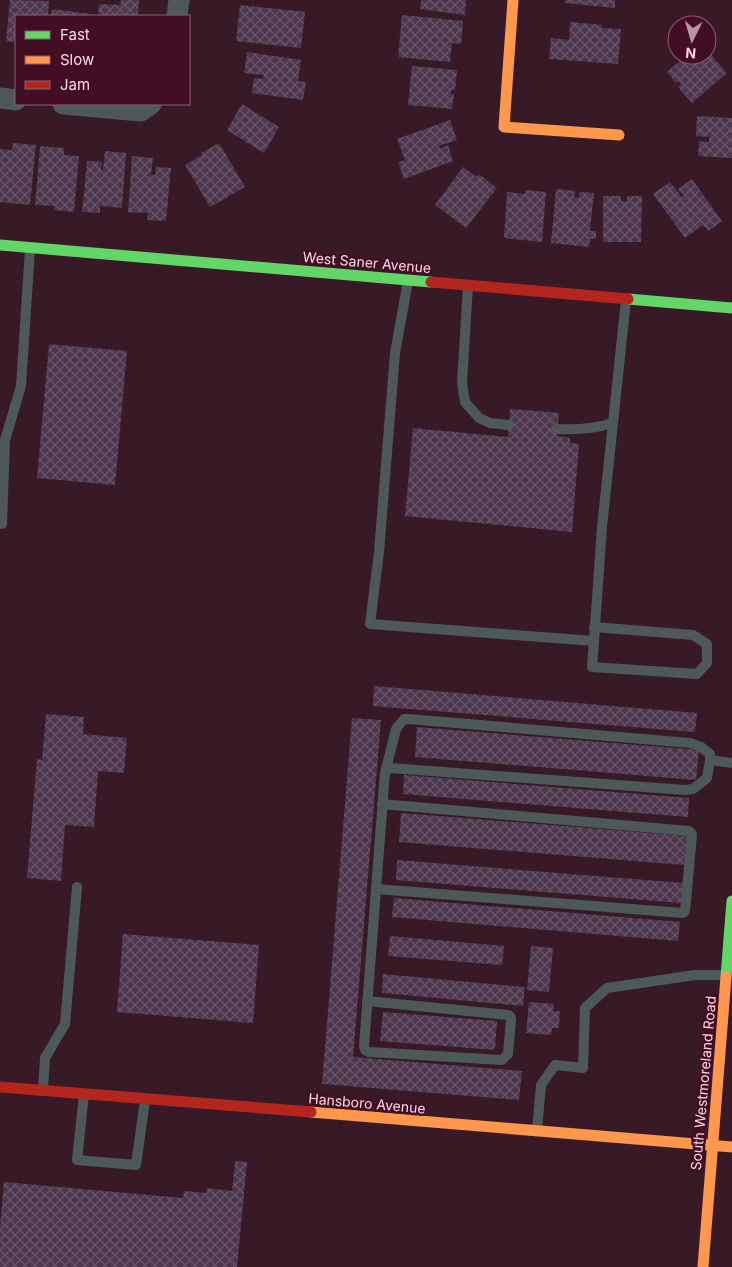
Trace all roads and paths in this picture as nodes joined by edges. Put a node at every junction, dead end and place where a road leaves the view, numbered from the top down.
1 (179, 0) edge
2 (513, 0) edge
3 (178, 15) edge
4 (0, 98) edge
5 (15, 100) edge
6 (74, 105) edge
7 (150, 105) edge
8 (619, 135) dead end
9 (0, 245) edge
10 (30, 248) junction
11 (408, 281) junction
12 (468, 286) junction
13 (626, 300) junction
14 (732, 308) edge
15 (613, 423) junction
16 (509, 425) dead end
17 (557, 429) dead end
18 (2, 524) dead end
19 (594, 627) junction
20 (594, 641) junction
21 (710, 760) junction
22 (732, 763) edge
23 (386, 769) junction
24 (382, 804) junction
25 (78, 887) dead end
26 (376, 889) junction
27 (732, 901) edge
28 (727, 976) junction
29 (367, 1001) junction
30 (0, 1086) edge
31 (44, 1090) junction
32 (84, 1094) junction
33 (145, 1099) junction
34 (536, 1131) junction
35 (713, 1146) junction
36 (732, 1147) edge
37 (703, 1267) edge

1 - 3 street
2 - 8 street
4 - 5 street
6 - 7 street
9 - 10 street, West Saner Avenue
10 - 11 street, West Saner Avenue
10 - 18 lane
11 - 12 street, West Saner Avenue
11 - 20 lane
12 - 13 street, West Saner Avenue
12 - 16 lane
13 - 14 street, West Saner Avenue
13 - 15 lane
15 - 17 lane
15 - 19 lane
19 - 20 lane
19 - 20 lane
21 - 22 lane
21 - 23 lane
21 - 23 lane
23 - 24 lane
24 - 26 lane
24 - 26 lane
25 - 31 lane
26 - 29 lane
27 - 28 street, South Westmoreland Road
28 - 34 lane
28 - 35 street, South Westmoreland Road
29 - 29 lane
30 - 31 street, Hansboro Avenue
31 - 32 street, Hansboro Avenue
32 - 33 street, Hansboro Avenue
32 - 33 lane
33 - 34 street, Hansboro Avenue
34 - 35 street, Hansboro Avenue
35 - 36 street, Hansboro Avenue
35 - 37 street, South Westmoreland Road

